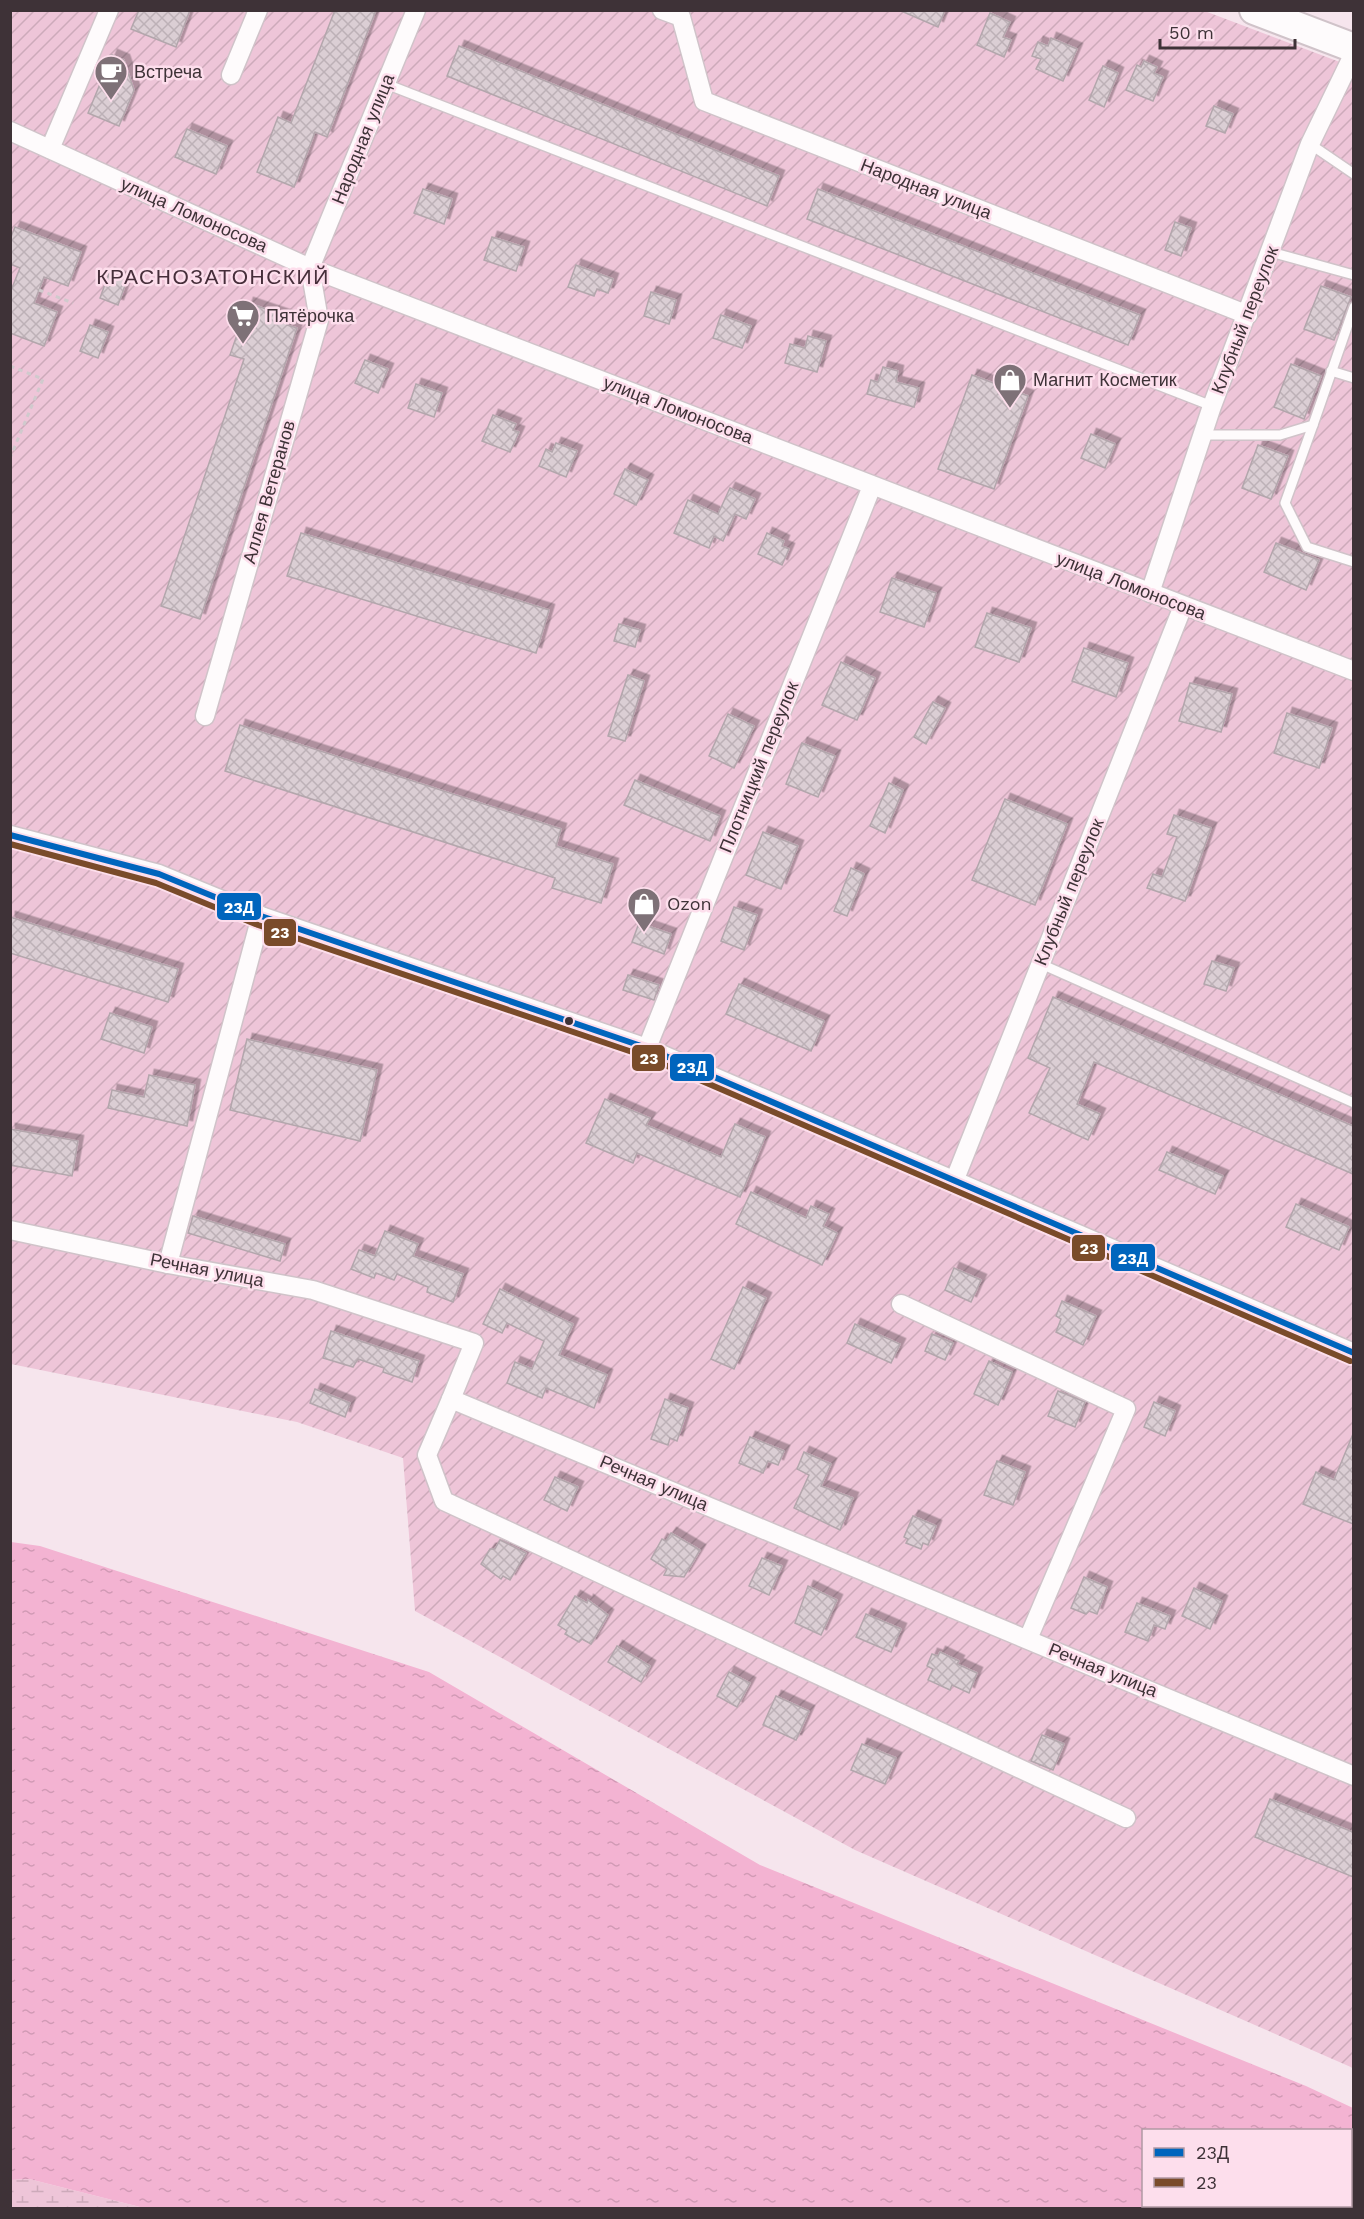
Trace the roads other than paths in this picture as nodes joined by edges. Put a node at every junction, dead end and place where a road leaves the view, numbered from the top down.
1 (109, 10) edge
2 (258, 10) edge
3 (416, 10) edge
4 (662, 10) edge
5 (1254, 10) edge
6 (1353, 48) edge
7 (1353, 53) edge
8 (231, 75) dead end
9 (386, 84) junction
10 (10, 131) edge
11 (1310, 144) junction
12 (50, 149) junction
13 (1353, 174) edge
14 (1271, 252) junction
15 (310, 268) junction
16 (1353, 274) edge
17 (1353, 307) edge
18 (1248, 315) junction
19 (1331, 371) junction
20 (1353, 378) edge
21 (1212, 406) junction
22 (1313, 425) junction
23 (1203, 435) junction
24 (872, 486) junction
25 (1353, 562) edge
26 (1150, 593) junction
27 (1183, 606) junction
28 (1353, 671) edge
29 (205, 716) dead end
30 (10, 835) edge
31 (261, 916) junction
32 (1041, 964) junction
33 (647, 1048) junction
34 (1353, 1103) edge
35 (956, 1179) junction
36 (10, 1230) edge
37 (168, 1264) junction
38 (901, 1304) dead end
39 (1353, 1353) edge
40 (451, 1399) junction
41 (1028, 1639) junction
42 (1353, 1776) edge
43 (1126, 1818) dead end

1 - 12 street
2 - 8 street
3 - 9 street, Народная улица
4 - 18 street, Народная улица
5 - 6 main road
7 - 11 street, Клубный переулок
9 - 15 street, Народная улица
9 - 21 lane
10 - 12 street, улица Ломоносова
11 - 13 lane
11 - 14 street, Клубный переулок
12 - 15 street, улица Ломоносова
14 - 16 lane
14 - 18 street, Клубный переулок
15 - 24 street, улица Ломоносова
15 - 29 street, Аллея Ветеранов
17 - 19 lane
18 - 21 street, Клубный переулок
19 - 20 lane
19 - 22 lane
21 - 23 street, Клубный переулок
22 - 23 lane
22 - 25 lane
23 - 26 street, Клубный переулок
24 - 26 street, улица Ломоносова
24 - 33 street, Плотницкий переулок
26 - 27 street, улица Ломоносова
27 - 28 street, улица Ломоносова
27 - 32 street, Клубный переулок
30 - 31 street
31 - 33 street
31 - 37 street
32 - 34 lane
32 - 35 street, Клубный переулок
33 - 35 street
35 - 39 street
36 - 37 street, Речная улица
37 - 40 street, Речная улица
38 - 41 street
40 - 41 street, Речная улица
40 - 43 street
41 - 42 street, Речная улица

